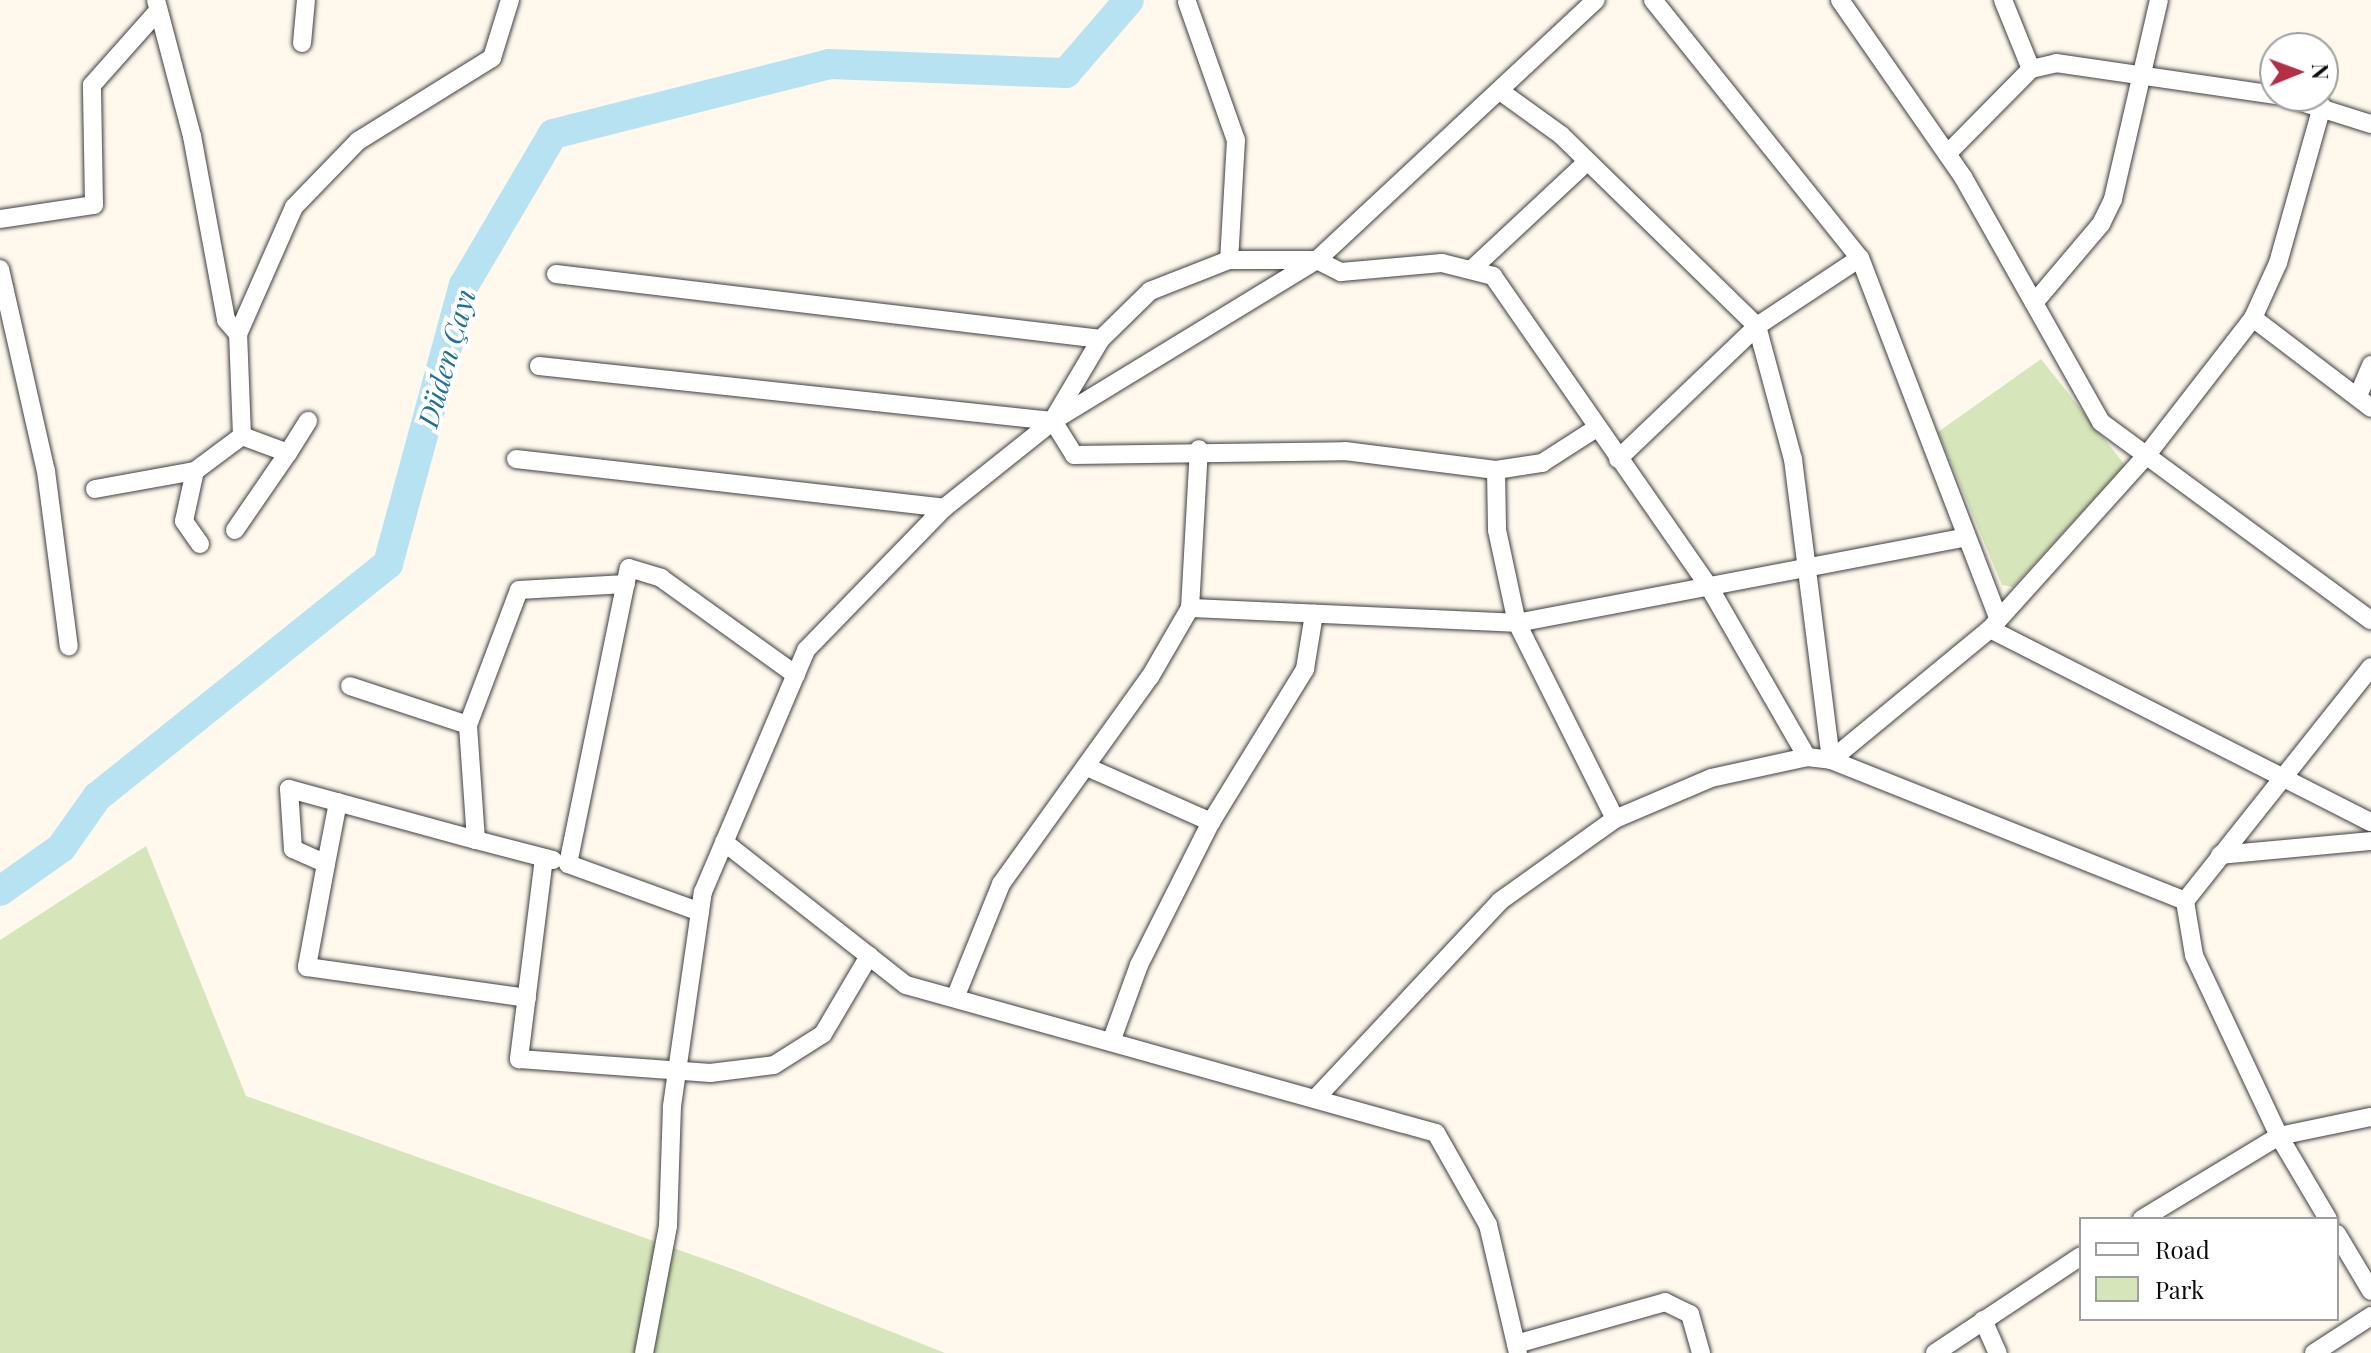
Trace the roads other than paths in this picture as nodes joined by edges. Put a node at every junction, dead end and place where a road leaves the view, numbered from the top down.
1 (306, 0) edge
2 (510, 0) edge
3 (1596, 0) edge
4 (1653, 0) edge
5 (1840, 0) edge
6 (2003, 0) edge
7 (2159, 0) edge
8 (1187, 2) edge
9 (157, 5) edge
10 (302, 43) dead end
11 (2031, 69) junction
12 (2146, 74) junction
13 (1500, 91) junction
14 (2259, 92) edge
15 (2320, 112) edge
16 (2338, 112) edge
17 (2371, 124) edge
18 (1947, 154) junction
19 (1588, 161) junction
20 (0, 219) edge
21 (1860, 258) junction
22 (1229, 260) junction
23 (1317, 260) junction
24 (0, 269) edge
25 (1472, 269) junction
26 (556, 274) dead end
27 (2034, 303) junction
28 (2253, 318) junction
29 (1757, 326) junction
30 (238, 334) junction
31 (1101, 339) junction
32 (2371, 365) edge
33 (539, 366) dead end
34 (2365, 402) edge
35 (308, 421) dead end
36 (1053, 421) junction
37 (1595, 429) junction
38 (242, 436) junction
39 (1199, 449) junction
40 (288, 453) junction
41 (2146, 456) junction
42 (516, 459) dead end
43 (1618, 459) junction
44 (1496, 470) junction
45 (195, 471) junction
46 (95, 489) dead end
47 (944, 508) junction
48 (235, 530) dead end
49 (1966, 537) junction
50 (200, 544) dead end
51 (1810, 572) junction
52 (626, 584) junction
53 (1708, 585) junction
54 (1190, 608) junction
55 (1314, 614) junction
56 (2371, 620) edge
57 (1517, 623) junction
58 (1994, 623) junction
59 (69, 647) dead end
60 (2371, 667) edge
61 (796, 675) junction
62 (350, 686) dead end
63 (468, 725) junction
64 (1807, 757) junction
65 (1831, 760) junction
66 (1087, 767) junction
67 (2284, 773) junction
68 (338, 802) junction
69 (1615, 819) junction
70 (1211, 822) junction
71 (2371, 822) edge
72 (476, 840) junction
73 (2371, 841) edge
74 (724, 842) junction
75 (2220, 855) junction
76 (544, 858) junction
77 (326, 864) junction
78 (568, 864) junction
79 (2185, 901) junction
80 (700, 912) junction
81 (869, 956) junction
82 (527, 998) junction
83 (955, 998) junction
84 (1111, 1042) junction
85 (678, 1066) junction
86 (1315, 1099) junction
87 (2371, 1117) edge
88 (2279, 1136) junction
89 (2145, 1217) edge
90 (2327, 1217) edge
91 (2339, 1237) edge
92 (2079, 1257) edge
93 (2371, 1291) edge
94 (2371, 1316) edge
95 (1983, 1320) junction
96 (1517, 1348) edge
97 (644, 1353) edge
98 (1701, 1353) edge
99 (1935, 1353) edge
100 (1998, 1353) edge
101 (2314, 1353) edge

1 - 10 street
2 - 30 street
3 - 13 street
4 - 21 street
5 - 18 street
6 - 11 street
7 - 12 street
8 - 22 street
9 - 20 street
9 - 30 street
11 - 12 street
11 - 18 street
12 - 14 street
12 - 27 street
13 - 19 street
13 - 23 street
15 - 28 street
16 - 17 street
18 - 27 street
19 - 25 street
19 - 29 street
21 - 29 street
21 - 49 street
22 - 23 street
22 - 31 street
23 - 25 street
23 - 36 street
24 - 59 street
25 - 37 street
26 - 31 street
27 - 41 street
28 - 34 street
28 - 41 street
29 - 43 street
29 - 51 street
30 - 38 street
31 - 36 street
32 - 34 street
33 - 36 street
35 - 40 street
36 - 39 street
36 - 47 street
37 - 43 street
37 - 44 street
38 - 40 street
38 - 45 street
39 - 44 street
39 - 54 street
40 - 48 street
41 - 56 street
41 - 58 street
42 - 47 street
43 - 53 street
44 - 57 street
45 - 46 street
45 - 50 street
47 - 61 street
49 - 51 street
49 - 58 street
51 - 53 street
51 - 65 street
52 - 61 street
52 - 63 street
52 - 78 street
53 - 57 street
53 - 64 street
54 - 55 street
54 - 66 street
55 - 57 street
55 - 70 street
57 - 69 street
58 - 65 street
58 - 67 street
60 - 67 street
61 - 74 street
62 - 63 street
63 - 72 street
64 - 65 street
64 - 69 street
65 - 79 street
66 - 70 street
66 - 83 street
67 - 71 street
67 - 75 street
68 - 72 street
68 - 77 street
68 - 77 street
69 - 86 street
70 - 84 street
72 - 76 street
73 - 75 street
74 - 80 street
74 - 81 street
75 - 79 street
76 - 78 street
76 - 82 street
77 - 82 street
78 - 80 street
79 - 88 street
80 - 85 street
81 - 83 street
81 - 85 street
82 - 85 street
83 - 84 street
84 - 86 street
85 - 97 street
86 - 96 street
87 - 88 street
88 - 89 street
88 - 90 street
91 - 93 street
92 - 95 street
94 - 101 street
95 - 99 street
95 - 100 street
96 - 98 street

